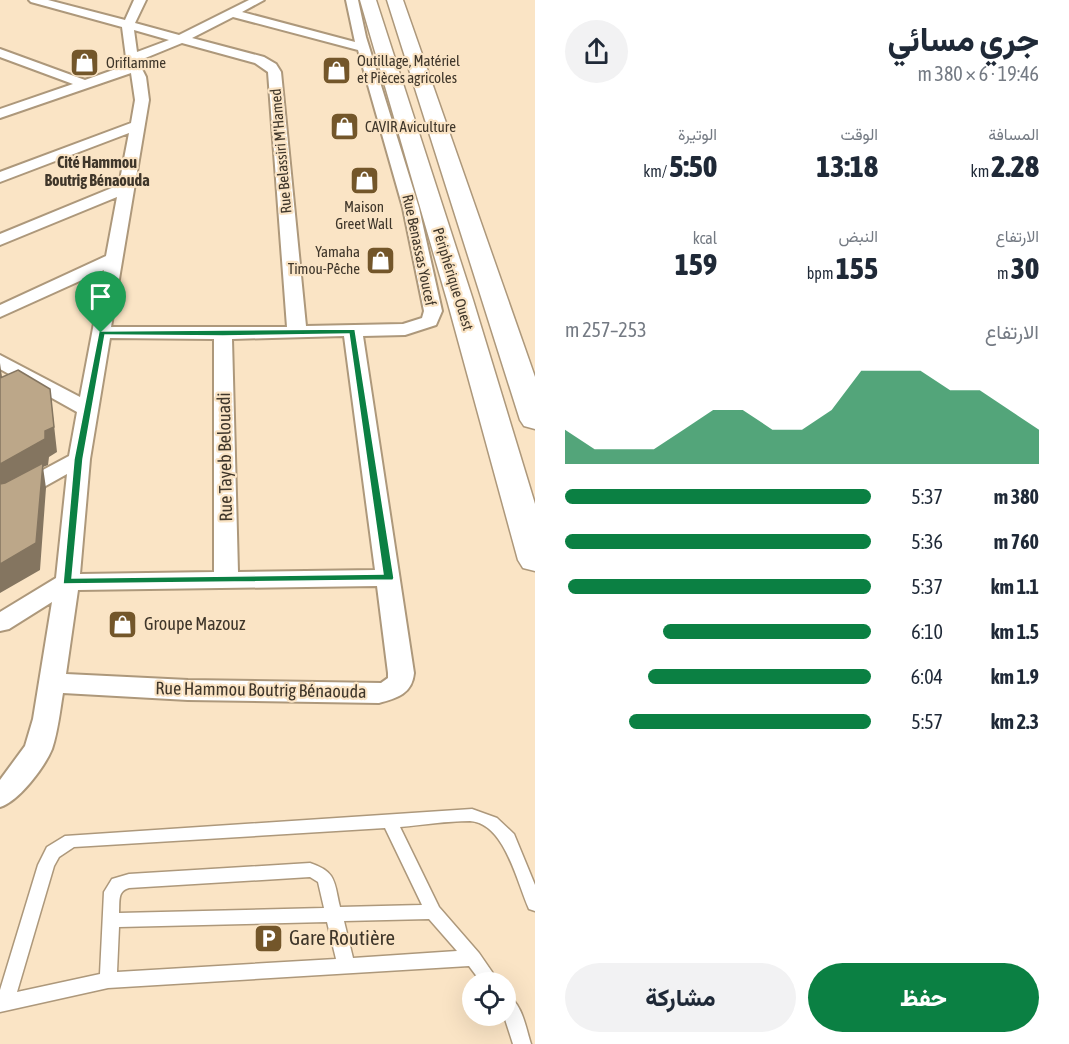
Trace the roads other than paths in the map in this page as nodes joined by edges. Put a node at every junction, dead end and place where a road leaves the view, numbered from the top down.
1 (35, 0) edge
2 (140, 0) edge
3 (258, 0) edge
4 (352, 0) edge
5 (368, 0) edge
6 (395, 0) edge
7 (235, 14) junction
8 (128, 26) junction
9 (181, 39) junction
10 (364, 48) junction
11 (3, 56) edge
12 (133, 63) junction
13 (85, 84) junction
14 (0, 114) edge
15 (138, 124) junction
16 (0, 177) edge
17 (125, 188) junction
18 (0, 240) edge
19 (114, 259) junction
20 (0, 312) edge
21 (353, 331) junction
22 (297, 332) junction
23 (101, 333) junction
24 (223, 334) junction
25 (0, 361) edge
26 (34, 379) junction
27 (9, 392) edge
28 (87, 409) junction
29 (535, 420) edge
30 (79, 459) junction
31 (0, 502) edge
32 (535, 560) edge
33 (389, 578) junction
34 (226, 580) junction
35 (67, 582) junction
36 (0, 623) edge
37 (52, 683) junction
38 (0, 796) edge
39 (390, 822) junction
40 (535, 904) edge
41 (434, 912) junction
42 (333, 915) junction
43 (111, 920) junction
44 (473, 958) junction
45 (346, 965) junction
46 (484, 972) edge
47 (108, 980) junction
48 (3, 1003) edge
49 (516, 1025) edge
50 (522, 1044) edge

1 - 8 street
2 - 8 street
3 - 7 street
4 - 10 street, Rue Benassas Youcef
5 - 32 highway, Périphérique Ouest
6 - 29 highway, Périphérique Ouest
7 - 9 street
7 - 10 street
8 - 9 street
8 - 12 street
9 - 12 street
9 - 22 street, Rue Belassiri M'Hamed
10 - 21 street, Rue Benassas Youcef
11 - 13 street
12 - 13 street
12 - 15 street
13 - 14 street
15 - 16 street
15 - 17 street
17 - 18 street
17 - 19 street
19 - 20 street
19 - 23 street
21 - 22 street, Rue Benassas Youcef
21 - 33 street, Rue Hammou Boutrig Bénaouda
22 - 24 street, Rue Benassas Youcef
23 - 24 street, Rue Benassas Youcef
23 - 28 street
24 - 34 street, Rue Tayeb Belouadi
25 - 26 street
26 - 27 street
26 - 28 street
28 - 30 street
30 - 31 street
30 - 35 street
33 - 34 street
33 - 37 street, Rue Hammou Boutrig Bénaouda
34 - 35 street
35 - 36 street
35 - 37 street
37 - 38 street
39 - 40 lane
39 - 41 lane
39 - 48 lane
41 - 42 lane
41 - 44 lane
42 - 43 lane
42 - 43 lane
42 - 45 lane
43 - 47 lane
44 - 45 lane
44 - 46 lane
45 - 47 lane
47 - 48 lane
49 - 50 lane

